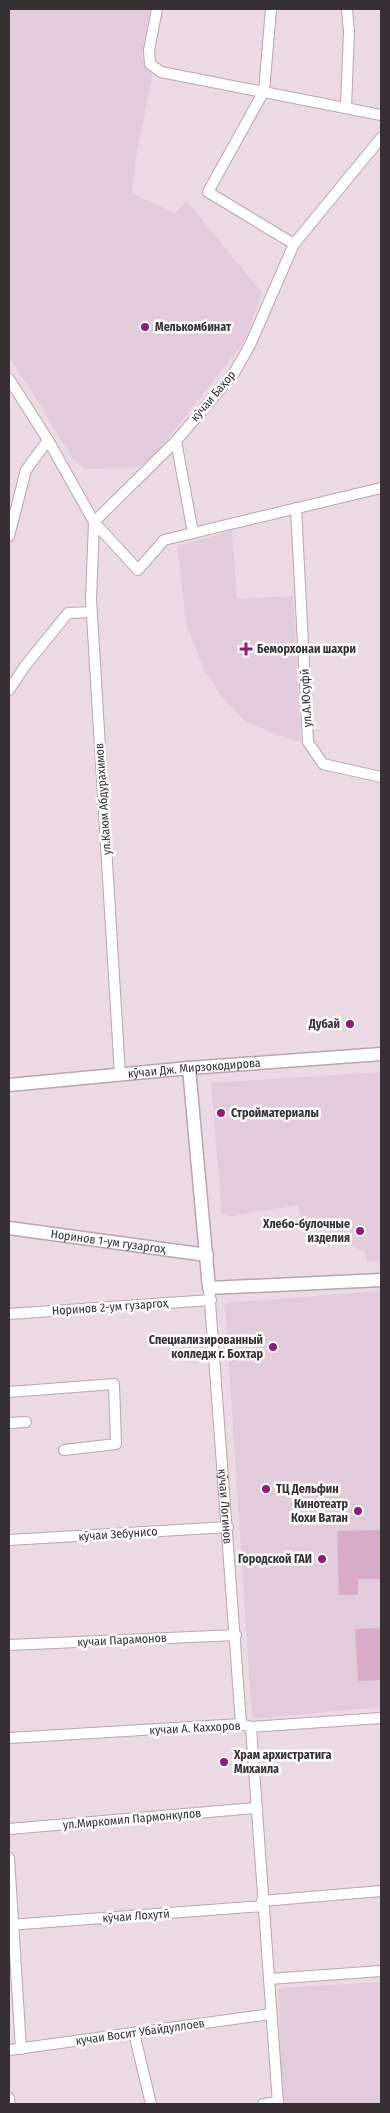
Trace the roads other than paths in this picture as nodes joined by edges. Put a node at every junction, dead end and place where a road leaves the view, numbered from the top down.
1 (157, 9) edge
2 (271, 9) edge
3 (347, 9) edge
4 (264, 91) junction
5 (346, 107) junction
6 (381, 115) edge
7 (381, 138) edge
8 (294, 244) junction
9 (9, 379) edge
10 (48, 440) junction
11 (176, 441) junction
12 (381, 488) edge
13 (296, 508) junction
14 (94, 522) junction
15 (194, 533) junction
16 (9, 536) edge
17 (92, 612) junction
18 (9, 690) edge
19 (381, 777) edge
20 (381, 1054) edge
21 (189, 1068) junction
22 (120, 1075) junction
23 (9, 1085) edge
24 (9, 1228) edge
25 (207, 1256) junction
26 (381, 1280) edge
27 (210, 1294) junction
28 (9, 1314) edge
29 (9, 1392) edge
30 (26, 1422) dead end
31 (9, 1423) edge
32 (64, 1450) dead end
33 (228, 1527) junction
34 (9, 1540) edge
35 (236, 1634) junction
36 (9, 1645) edge
37 (381, 1718) edge
38 (246, 1725) junction
39 (9, 1738) edge
40 (255, 1808) junction
41 (9, 1829) edge
42 (9, 1858) edge
43 (381, 1891) edge
44 (263, 1903) junction
45 (11, 1925) edge
46 (381, 1971) edge
47 (269, 1979) junction
48 (271, 2014) junction
49 (134, 2033) junction
50 (21, 2049) junction
51 (9, 2050) edge
52 (9, 2098) edge
53 (278, 2103) edge
54 (10, 2104) edge
55 (151, 2104) edge
56 (263, 2104) edge

1 - 4 street
2 - 4 street
3 - 5 street
4 - 5 street
4 - 8 street
5 - 6 street
7 - 8 street, кӯчаи Баҳор
8 - 11 street, кӯчаи Баҳор
9 - 10 street
10 - 14 street
10 - 16 street
11 - 14 street, кӯчаи Баҳор
11 - 15 street
12 - 13 street
13 - 15 street
13 - 19 street, ул.А.Юсуфй
14 - 15 street
14 - 17 street, ул.Каюм Абдурахимов
17 - 18 street
17 - 22 street, ул.Каюм Абдурахимов
20 - 21 street, кӯчаи Дж. Мирзокодирова
21 - 22 street, кӯчаи Дж. Мирзокодирова
21 - 25 street
22 - 23 street, кӯчаи Дж. Мирзокодирова
24 - 25 street, Норинов 1-ум гузаргоҳ
25 - 27 street
26 - 27 street
27 - 28 street, Норинов 2-ум гузаргоҳ
27 - 33 street, кӯчаи Логинов
29 - 32 street
30 - 31 street
33 - 34 street, кӯчаи Зебунисо
33 - 35 street, кӯчаи Логинов
35 - 36 street, кучаи Парамонов
35 - 38 street, кӯчаи Логинов
37 - 38 street, кучаи А. Каххоров
38 - 39 street, кучаи А. Каххоров
38 - 40 street, кӯчаи Логинов
40 - 41 street, ул.Миркомил Пармонкулов
40 - 44 street, кӯчаи Логинов
42 - 45 street
43 - 44 street, кӯчаи Лохутӣ
44 - 45 street, кӯчаи Лохутӣ
44 - 47 street, кӯчаи Логинов
45 - 50 street
46 - 47 street
47 - 48 street
48 - 49 street, кучаи Восит Убайдуллоев
48 - 53 street
49 - 50 street, кучаи Восит Убайдуллоев
49 - 55 street
50 - 51 street, кучаи Восит Убайдуллоев
52 - 54 street
53 - 56 street

